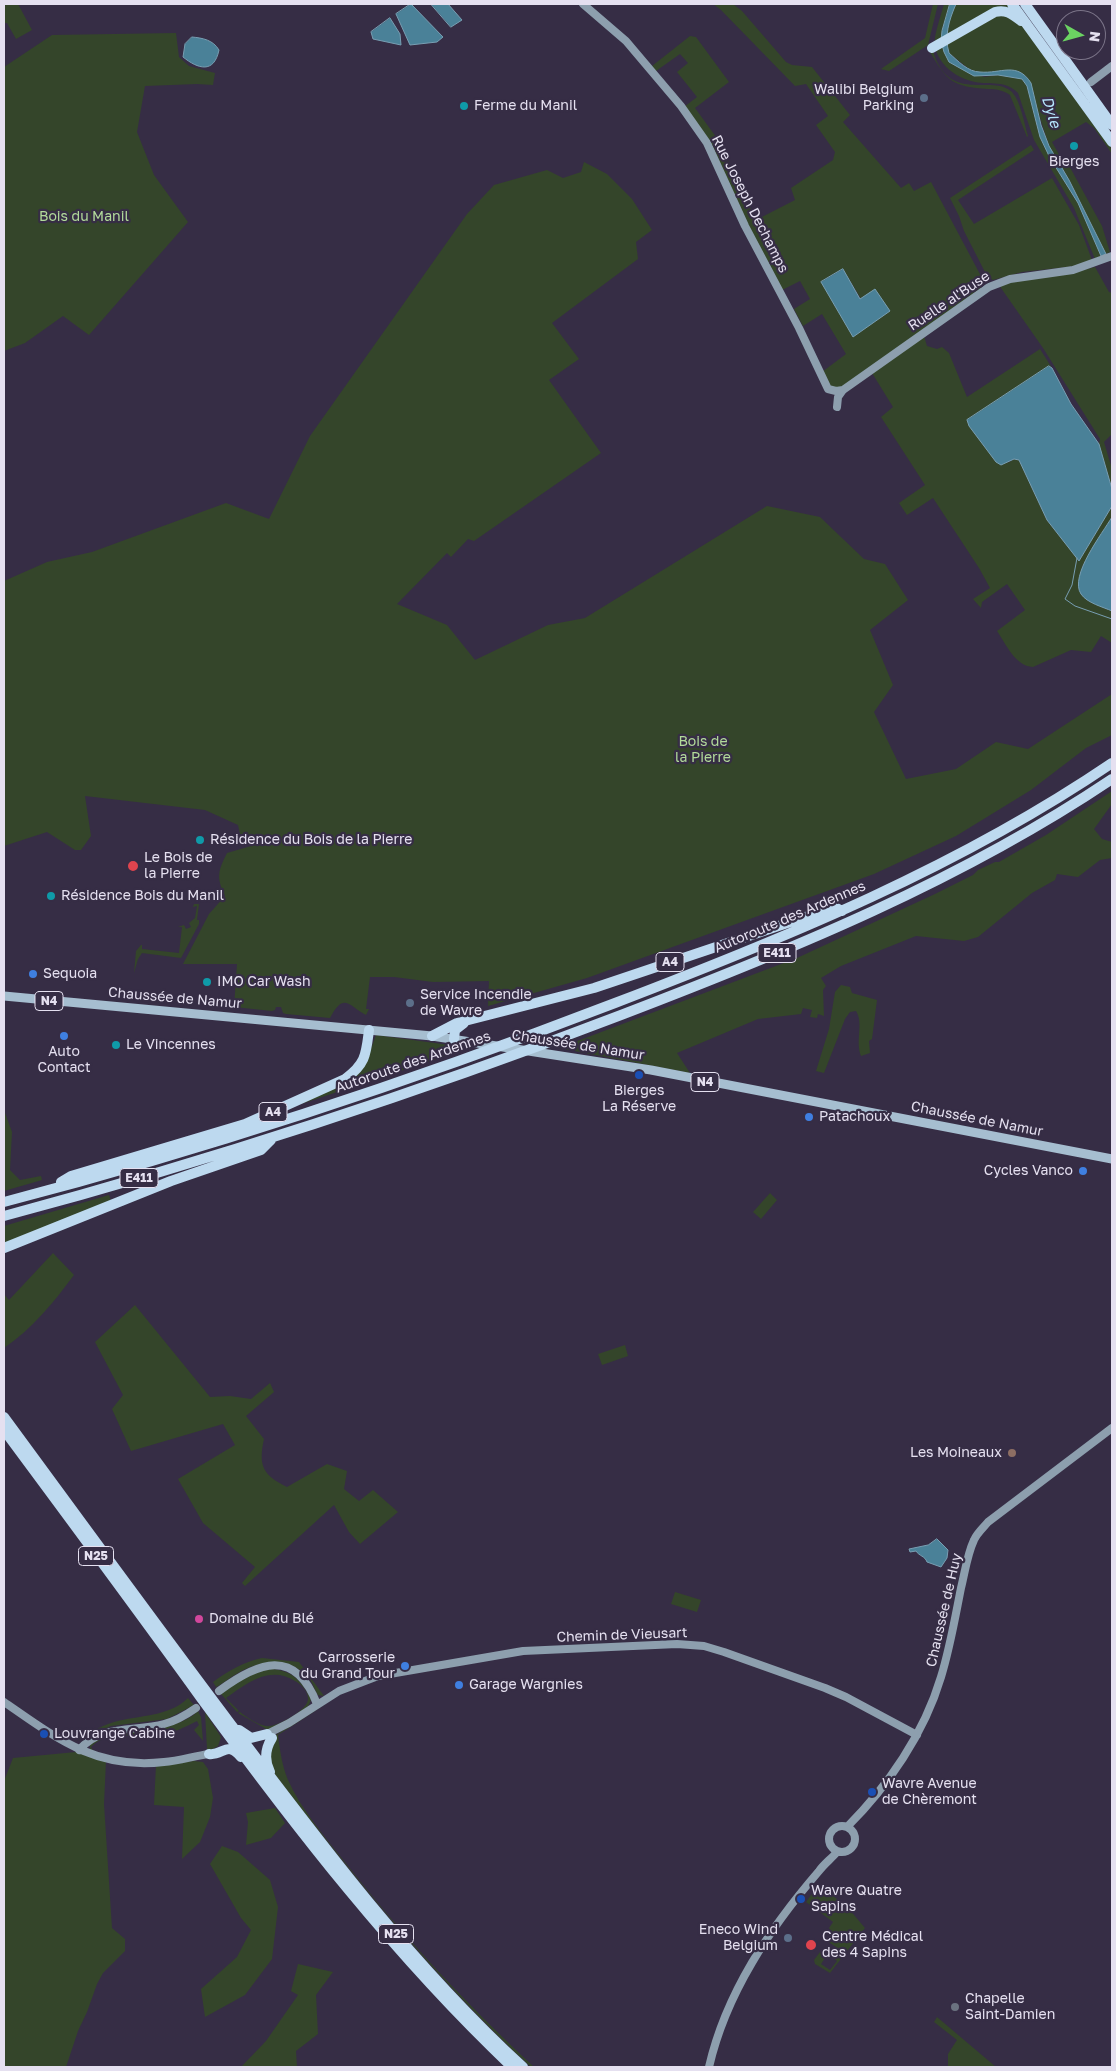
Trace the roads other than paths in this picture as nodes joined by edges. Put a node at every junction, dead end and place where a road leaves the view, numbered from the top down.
1 (583, 4) edge
2 (1012, 4) edge
3 (1025, 4) edge
4 (1026, 23) junction
5 (935, 46) dead end
6 (1112, 66) edge
7 (1091, 82) dead end
8 (1112, 124) edge
9 (1112, 142) edge
10 (1111, 256) edge
11 (843, 390) junction
12 (837, 407) dead end
13 (1112, 763) edge
14 (1112, 779) edge
15 (842, 911) junction
16 (4, 996) edge
17 (467, 1021) junction
18 (369, 1030) junction
19 (432, 1036) junction
20 (451, 1039) junction
21 (273, 1138) junction
22 (197, 1148) junction
23 (1112, 1159) edge
24 (61, 1182) junction
25 (4, 1196) edge
26 (4, 1202) edge
27 (4, 1216) edge
28 (4, 1248) edge
29 (4, 1417) edge
30 (1112, 1428) edge
31 (4, 1430) edge
32 (219, 1691) dead end
33 (4, 1702) edge
34 (317, 1704) junction
35 (196, 1708) dead end
36 (215, 1717) junction
37 (231, 1724) junction
38 (272, 1734) junction
39 (917, 1735) junction
40 (79, 1750) junction
41 (209, 1754) junction
42 (253, 1767) junction
43 (279, 1789) junction
44 (863, 1812) junction
45 (847, 1827) junction
46 (854, 1835) junction
47 (834, 1849) junction
48 (512, 2067) edge
49 (524, 2067) edge
50 (710, 2067) edge

1 - 11 street, Rue Joseph Dechamps
2 - 4 highway
3 - 8 highway
4 - 5 highway
4 - 9 highway
6 - 7 street
10 - 11 street, Ruelle al'Buse
11 - 12 street
13 - 15 highway, Autoroute des Ardennes / E411
14 - 21 highway, Autoroute des Ardennes / E411
15 - 17 highway, A4
15 - 22 highway, Autoroute des Ardennes / E411
16 - 18 main road, Chaussée de Namur / N4
17 - 19 highway, A4
17 - 20 highway
18 - 19 main road, Chaussée de Namur / N4
18 - 24 highway, A4
19 - 20 main road, Chaussée de Namur / N4
20 - 23 main road, Chaussée de Namur / N4
21 - 27 highway, Autoroute des Ardennes / E411
21 - 28 highway
22 - 24 highway
22 - 26 highway, Autoroute des Ardennes / E411
24 - 25 highway
29 - 37 highway, N25
30 - 39 street, Chaussée de Huy
31 - 36 highway, N25
32 - 34 street
33 - 40 street
34 - 38 street, Chemin de Vieusart
34 - 39 street, Chemin de Vieusart
35 - 40 street
36 - 41 highway
36 - 42 highway, N25
37 - 38 highway
37 - 43 highway, N25
38 - 43 highway
39 - 44 street, Chaussée de Huy
40 - 41 street
41 - 42 highway
42 - 48 highway, N25
43 - 49 highway, N25
44 - 45 street, Chaussée de Huy
44 - 46 street, Chaussée de Huy
45 - 46 street
45 - 47 street
46 - 47 street
47 - 50 street

